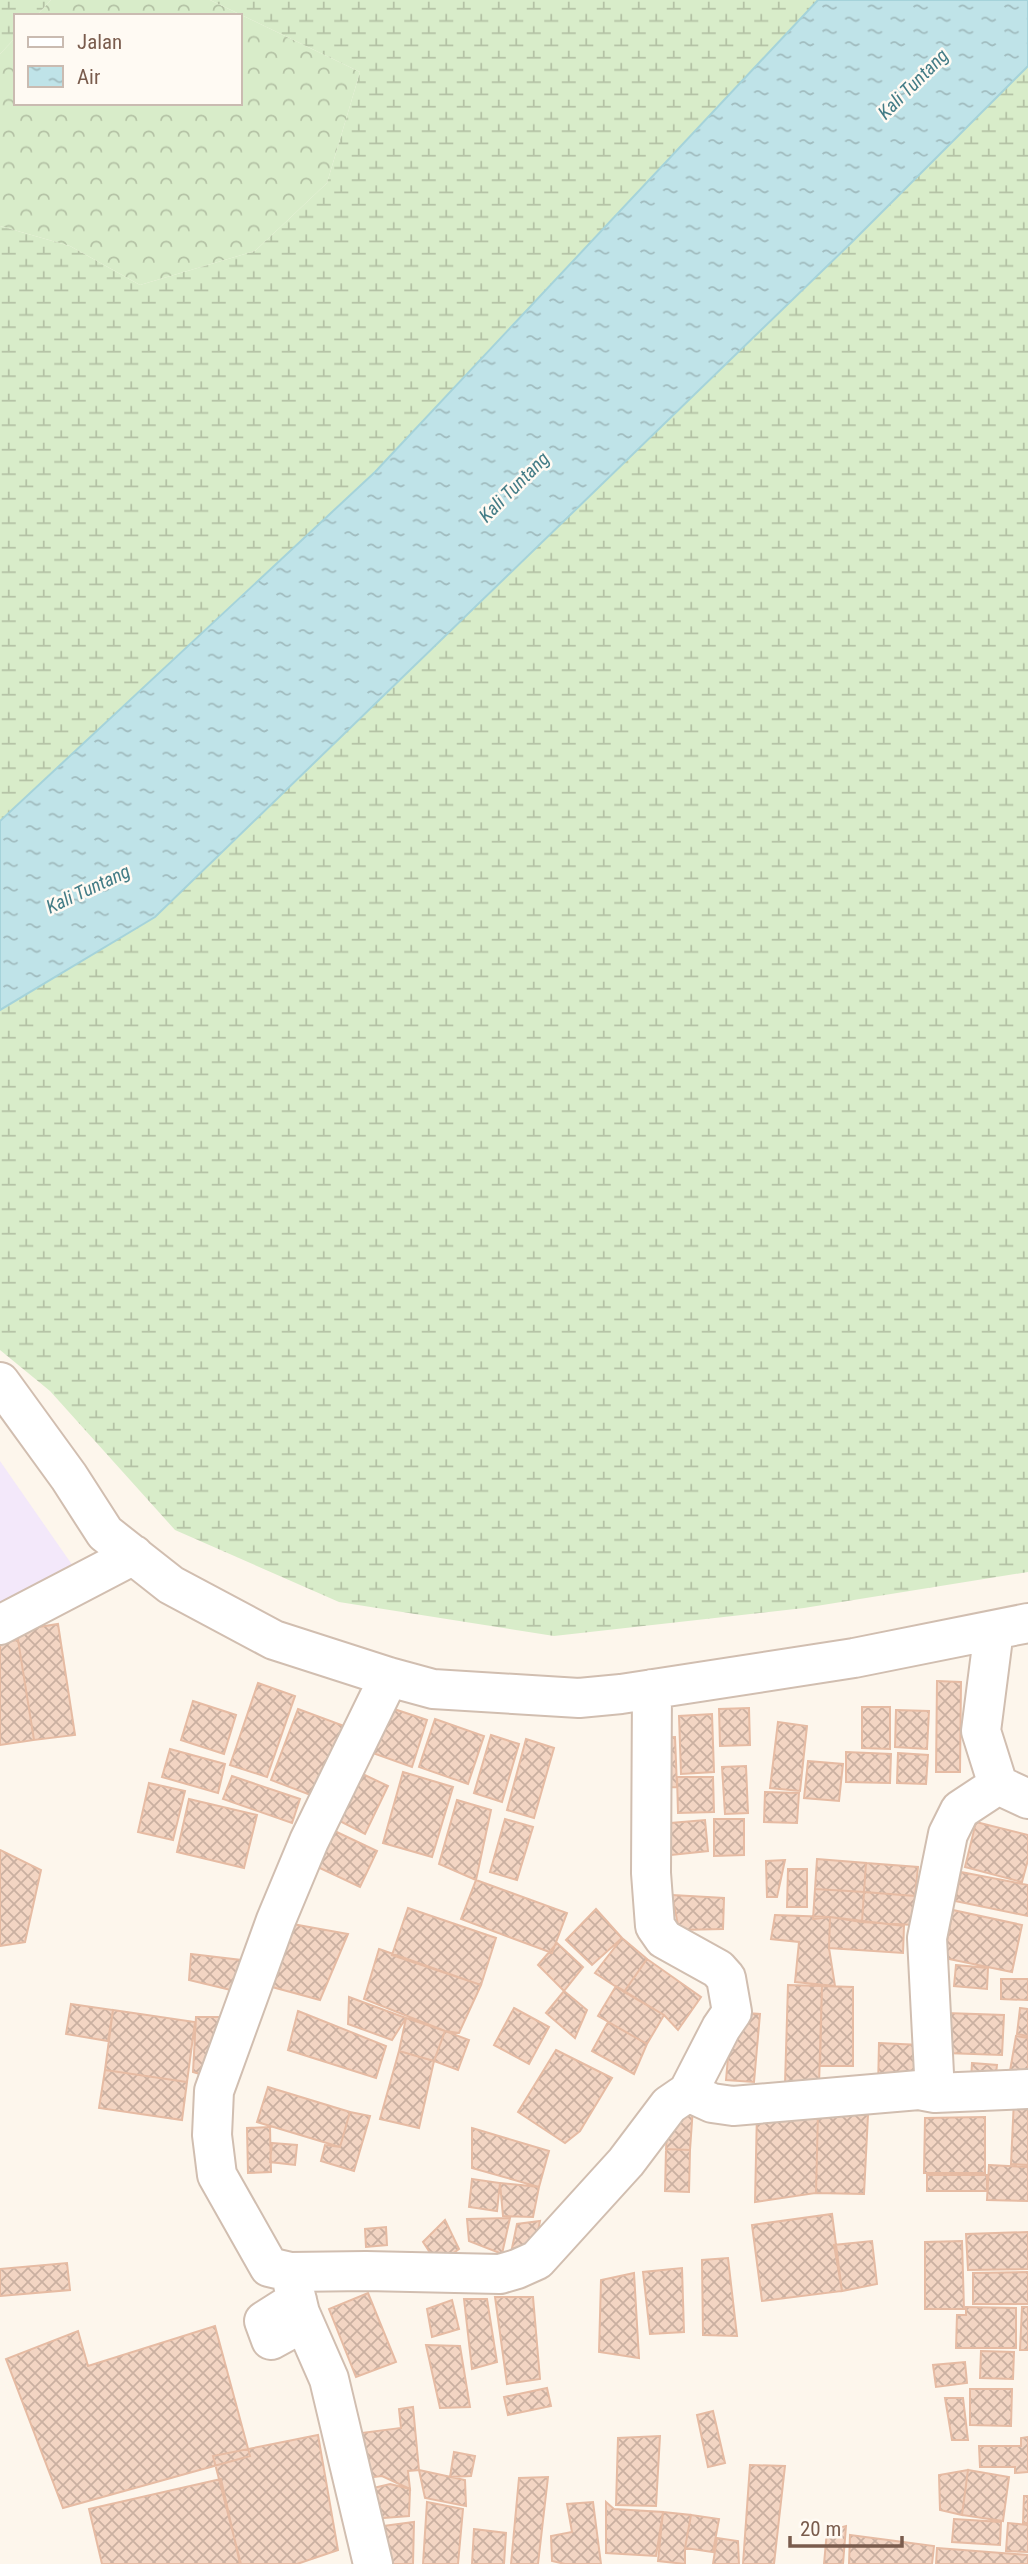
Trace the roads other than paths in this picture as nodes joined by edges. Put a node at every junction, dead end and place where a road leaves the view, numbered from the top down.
1 (0, 1382) edge
2 (134, 1555) junction
3 (0, 1625) edge
4 (1011, 1626) edge
5 (389, 1677) junction
6 (652, 1689) junction
7 (1013, 1792) edge
8 (1028, 2089) edge
9 (688, 2092) junction
10 (935, 2093) junction
11 (297, 2298) junction
12 (373, 2564) edge

1 - 2 street
2 - 3 street
2 - 5 street
4 - 6 street
4 - 7 street
5 - 6 street
5 - 11 street
6 - 9 street
7 - 10 street
8 - 10 street
9 - 10 street
9 - 11 street
11 - 12 street

